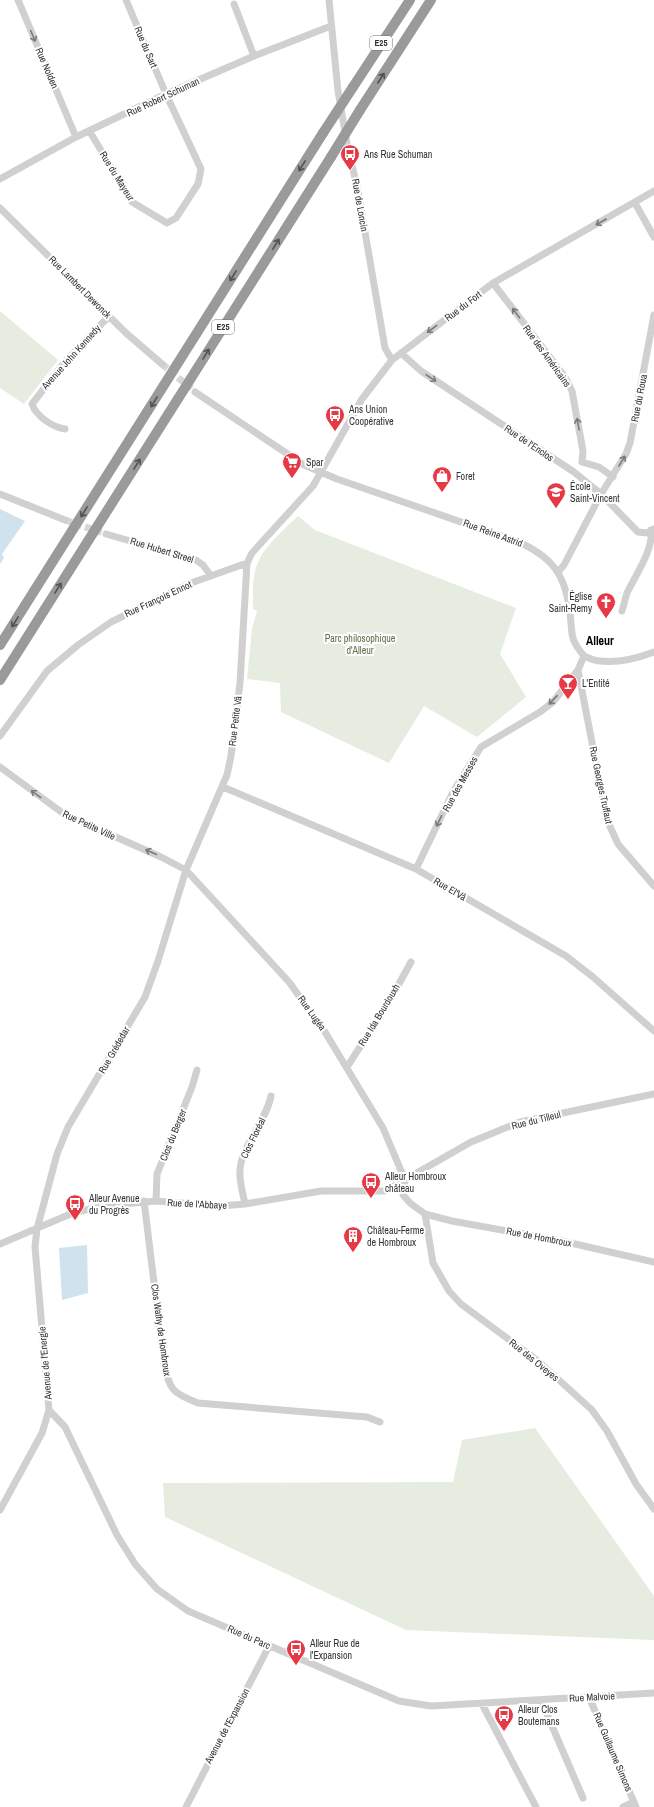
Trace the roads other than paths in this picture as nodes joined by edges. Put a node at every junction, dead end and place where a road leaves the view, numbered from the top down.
1 (18, 0) edge
2 (126, 0) edge
3 (329, 0) edge
4 (410, 0) edge
5 (431, 0) edge
6 (234, 4) dead end
7 (331, 26) junction
8 (254, 56) junction
9 (166, 94) junction
10 (90, 132) junction
11 (76, 137) junction
12 (0, 179) edge
13 (654, 191) edge
14 (635, 203) junction
15 (0, 208) edge
16 (654, 237) edge
17 (493, 283) junction
18 (654, 315) edge
19 (109, 316) junction
20 (401, 353) junction
21 (392, 360) junction
22 (162, 364) tunnel mouth
23 (195, 392) tunnel mouth
24 (65, 429) dead end
25 (582, 462) junction
26 (320, 472) junction
27 (574, 472) junction
28 (612, 477) junction
29 (0, 494) edge
30 (601, 494) junction
31 (65, 520) tunnel mouth
32 (653, 530) edge
33 (106, 534) tunnel mouth
34 (247, 563) junction
35 (558, 572) junction
36 (211, 576) junction
37 (622, 611) dead end
38 (0, 645) edge
39 (654, 652) edge
40 (584, 656) junction
41 (578, 670) junction
42 (0, 680) edge
43 (0, 736) edge
44 (0, 768) edge
45 (223, 786) junction
46 (416, 869) junction
47 (186, 870) junction
48 (654, 886) edge
49 (411, 962) dead end
50 (654, 1031) edge
51 (347, 1067) junction
52 (197, 1070) dead end
53 (654, 1094) edge
54 (271, 1096) dead end
55 (405, 1180) junction
56 (156, 1201) junction
57 (144, 1202) junction
58 (245, 1204) junction
59 (425, 1214) junction
60 (37, 1228) junction
61 (0, 1244) edge
62 (654, 1262) edge
63 (49, 1410) junction
64 (380, 1422) dead end
65 (654, 1509) edge
66 (0, 1510) edge
67 (269, 1646) junction
68 (654, 1693) edge
69 (590, 1697) junction
70 (542, 1700) junction
71 (482, 1704) junction
72 (583, 1798) dead end
73 (635, 1805) edge
74 (186, 1807) edge
75 (536, 1807) edge
76 (623, 1807) edge

1 -> 11 street, Rue Nolden
2 - 9 street, Rue du Sart
3 - 7 street, Rue de Loncin
4 -> 38 highway, E25, bridge
42 -> 5 highway, E25, bridge
6 - 8 street
7 - 8 street, Rue Robert Schuman
7 - 21 street, Rue de Loncin
8 - 9 street, Rue Robert Schuman
9 - 10 street, Rue Robert Schuman
9 - 10 street, Rue du Mayeur
10 - 11 street, Rue Robert Schuman
11 - 12 street, Rue Robert Schuman
13 - 14 street, Rue du Fort
14 - 16 street
14 -> 17 street, Rue du Fort
15 - 19 street, Rue Lambert Dewonck
17 -> 20 street, Rue du Fort
25 -> 17 street, Rue des Américains
28 -> 18 street, Rue du Roua
19 - 22 street, Rue Lambert Dewonck
19 - 24 street, Avenue John Kennedy
20 - 21 street, Rue du Fort
20 -> 27 street, Rue de l'Enclos
21 - 26 street, Rue du Fort
23 - 26 street
25 - 27 street
25 - 28 street
26 - 34 street
26 - 35 street, Rue Reine Astrid
27 - 30 street, Rue de l'Enclos
28 - 30 street, Rue du Roua
29 - 31 street
30 - 32 street, Rue de l'Enclos
30 - 35 street, Rue du Roua
32 - 37 street
33 - 36 street, Rue Hubert Streel
34 - 36 street, Rue François Ennot
34 - 45 street, Rue Petite Vâ
35 - 40 street, Rue Reine Astrid
36 - 43 street, Rue François Ennot
39 - 40 street
40 - 41 street
41 -> 46 street, Rue des Messes
41 - 48 street, Rue Georges Truffaut
47 -> 44 street, Rue Petite Ville
45 - 46 street, Rue El'Vâ
45 - 47 street, Rue Petite Vâ
46 - 50 street, Rue El'Vâ
47 - 51 street, Rue Lugéa
47 - 60 street, Rue Grédedar
49 - 51 street, Rue Ida Bourdouxh
51 - 55 street, Rue Lugéa
52 - 56 street, Clos du Berger
53 - 55 street, Rue du Tilleul
54 - 58 street, Clos Floréal
55 - 58 street, Rue de l'Abbaye
55 - 59 street, Rue Lugéa
56 - 57 street, Rue de l'Abbaye
56 - 58 street, Rue de l'Abbaye
57 - 60 street, Rue de l'Abbaye
57 - 64 street, Clos Wathy de Hombroux
59 - 62 street, Rue de Hombroux
59 - 65 street, Rue des Oveyes
60 - 61 street, Rue de l'Abbaye
60 - 63 street, Avenue de l'Energie
63 - 66 street, Avenue de l'Energie
63 - 67 street, Rue du Parc
67 - 71 street, Rue du Parc
67 - 74 street, Avenue de l'Expansion
68 - 69 street, Rue Malvoie
69 - 70 street, Rue Malvoie
69 - 73 street, Rue Guillaume Simons
70 - 71 street, Rue Malvoie
70 - 72 street
71 - 75 street
73 - 76 street

